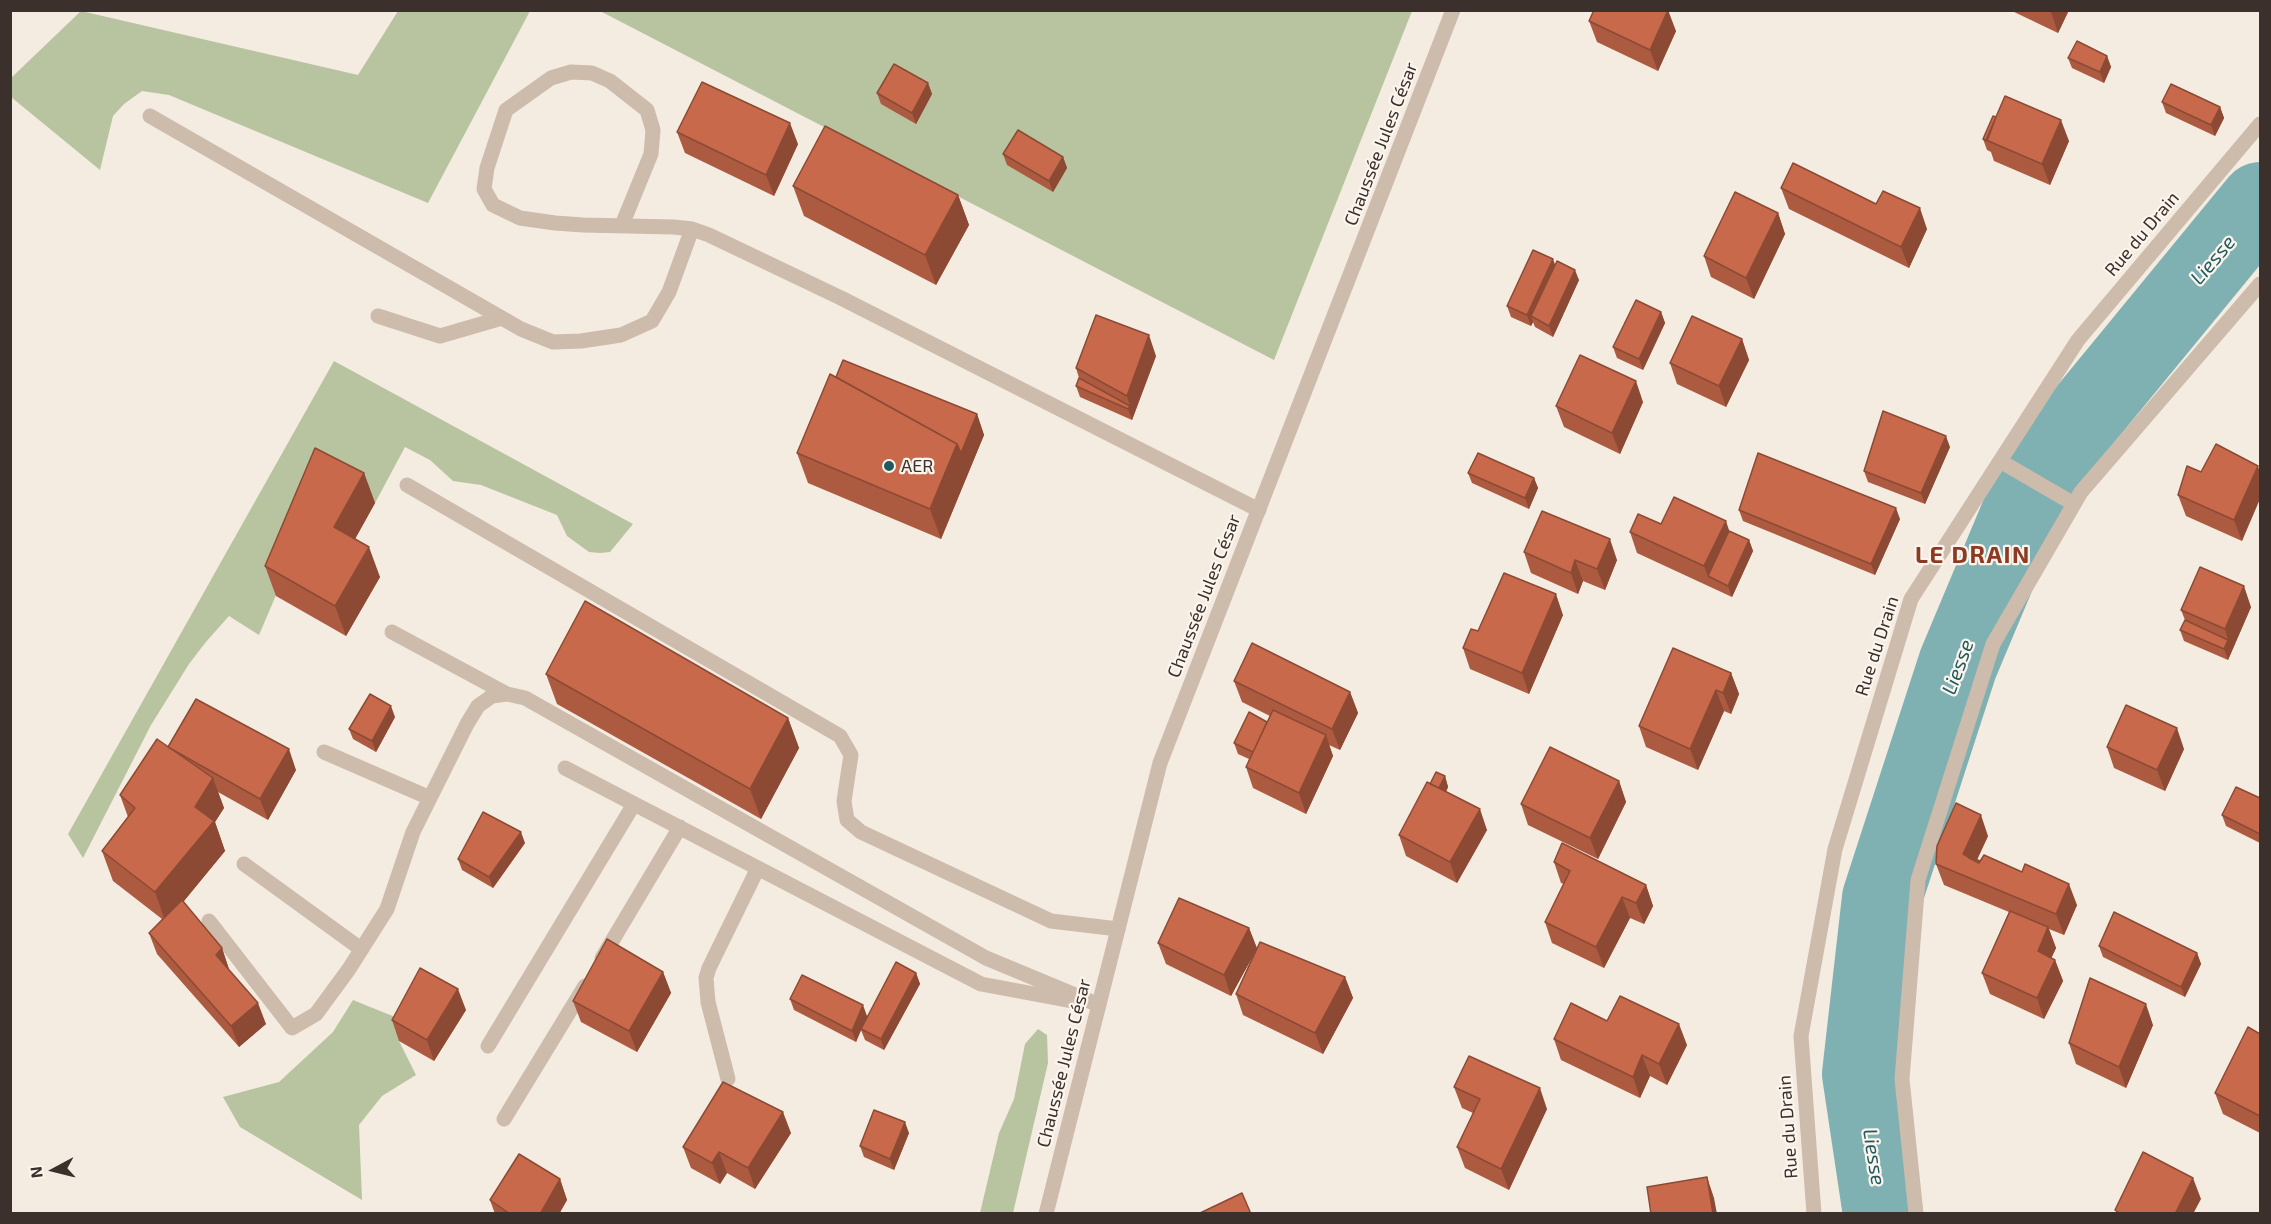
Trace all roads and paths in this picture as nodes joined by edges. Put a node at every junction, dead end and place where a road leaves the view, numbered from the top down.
1 (1453, 10) edge
2 (150, 116) dead end
3 (2260, 124) edge
4 (622, 225) junction
5 (692, 229) junction
6 (2260, 284) edge
7 (378, 316) dead end
8 (502, 318) junction
9 (2000, 461) junction
10 (407, 485) dead end
11 (2074, 504) junction
12 (1258, 510) junction
13 (392, 632) dead end
14 (507, 694) junction
15 (324, 752) dead end
16 (565, 768) dead end
17 (430, 798) junction
18 (634, 804) junction
19 (680, 827) junction
20 (244, 864) dead end
21 (758, 868) junction
22 (209, 921) dead end
23 (1118, 929) junction
24 (361, 949) junction
25 (1099, 1005) junction
26 (488, 1046) dead end
27 (728, 1079) dead end
28 (504, 1119) dead end
29 (1046, 1214) edge
30 (1814, 1214) edge
31 (1916, 1214) edge

1 - 12 street, Chaussée Jules César
2 - 8 street
3 - 9 street, Rue du Drain
4 - 4 street
4 - 5 street
5 - 8 street
5 - 12 street
6 - 11 street
7 - 8 street
9 - 11 street
9 - 30 street, Rue du Drain
10 - 23 street
11 - 31 street
12 - 23 street, Chaussée Jules César
13 - 14 street
14 - 17 street
14 - 25 street
15 - 17 street
16 - 18 street
17 - 24 street
18 - 19 street
18 - 26 street
19 - 21 street
19 - 28 street
20 - 24 street
21 - 25 street
21 - 27 street
22 - 24 street
23 - 25 street, Chaussée Jules César
25 - 29 street, Chaussée Jules César

